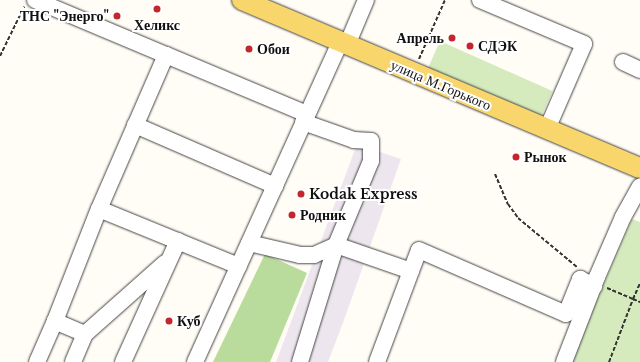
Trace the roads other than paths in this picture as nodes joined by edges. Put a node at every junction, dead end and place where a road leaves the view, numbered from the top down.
1 (35, 0) edge
2 (242, 0) edge
3 (366, 0) edge
4 (480, 0) edge
5 (344, 43) junction
6 (166, 54) junction
7 (623, 62) dead end
8 (640, 70) edge
9 (305, 118) junction
10 (135, 125) junction
11 (547, 129) junction
12 (640, 168) edge
13 (275, 186) junction
14 (640, 186) edge
15 (99, 209) junction
16 (178, 241) junction
17 (249, 243) junction
18 (336, 245) junction
19 (170, 259) junction
20 (239, 266) junction
21 (411, 271) junction
22 (595, 281) junction
23 (55, 321) junction
24 (85, 334) junction
25 (37, 362) edge
26 (72, 362) edge
27 (123, 362) edge
28 (195, 362) edge
29 (300, 362) edge
30 (377, 362) edge
31 (564, 362) edge

1 - 6 street
2 - 5 main road, улица М.Горького
3 - 5 street
4 - 11 street
5 - 9 street
5 - 11 main road, улица М.Горького
6 - 9 street
6 - 10 street
7 - 8 street
9 - 13 street
9 - 18 street
10 - 13 street
10 - 15 street
11 - 12 main road, улица М.Горького
13 - 17 street
14 - 22 street
15 - 16 street
15 - 23 street
16 - 19 street
16 - 20 street
17 - 18 street
17 - 20 street
18 - 21 street
18 - 29 street
19 - 24 street
19 - 27 street
20 - 28 street
21 - 22 street
21 - 30 street
22 - 31 street
23 - 24 street
23 - 25 street
24 - 26 street

